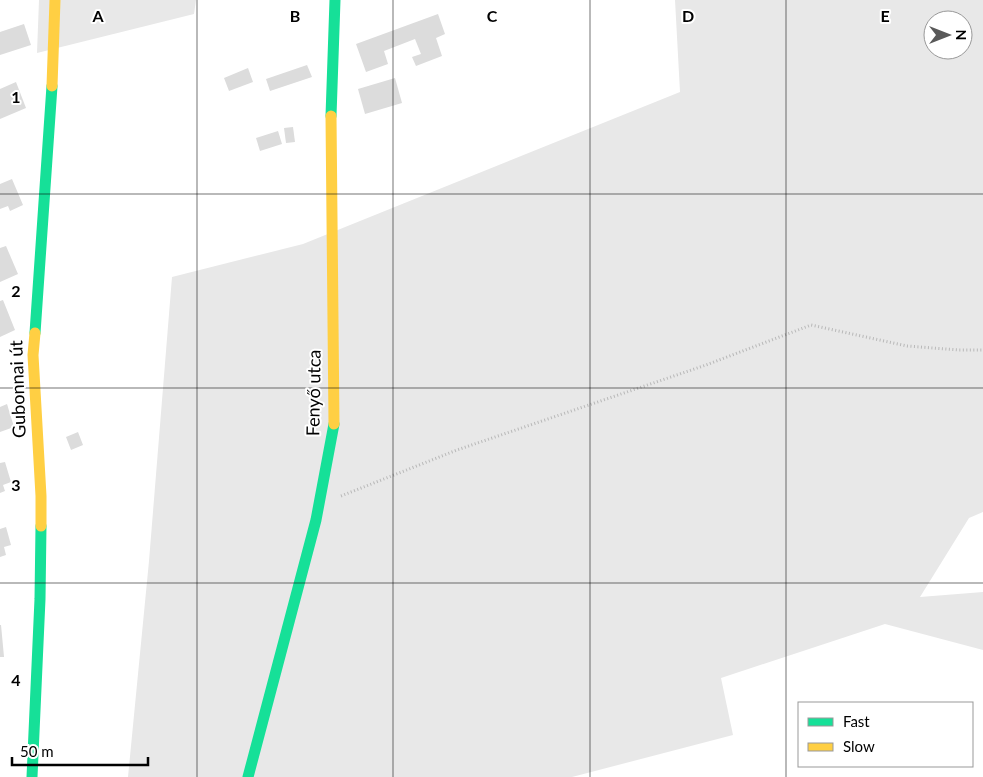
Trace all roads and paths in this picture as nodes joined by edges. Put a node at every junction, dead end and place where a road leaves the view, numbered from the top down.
1 (55, 0) edge
2 (335, 0) edge
3 (983, 350) edge
4 (320, 502) junction
5 (32, 777) edge
6 (248, 777) edge

1 - 5 street, Gubonnai út
2 - 4 street, Fenyő utca
3 - 4 path
4 - 6 street, Fenyő utca

